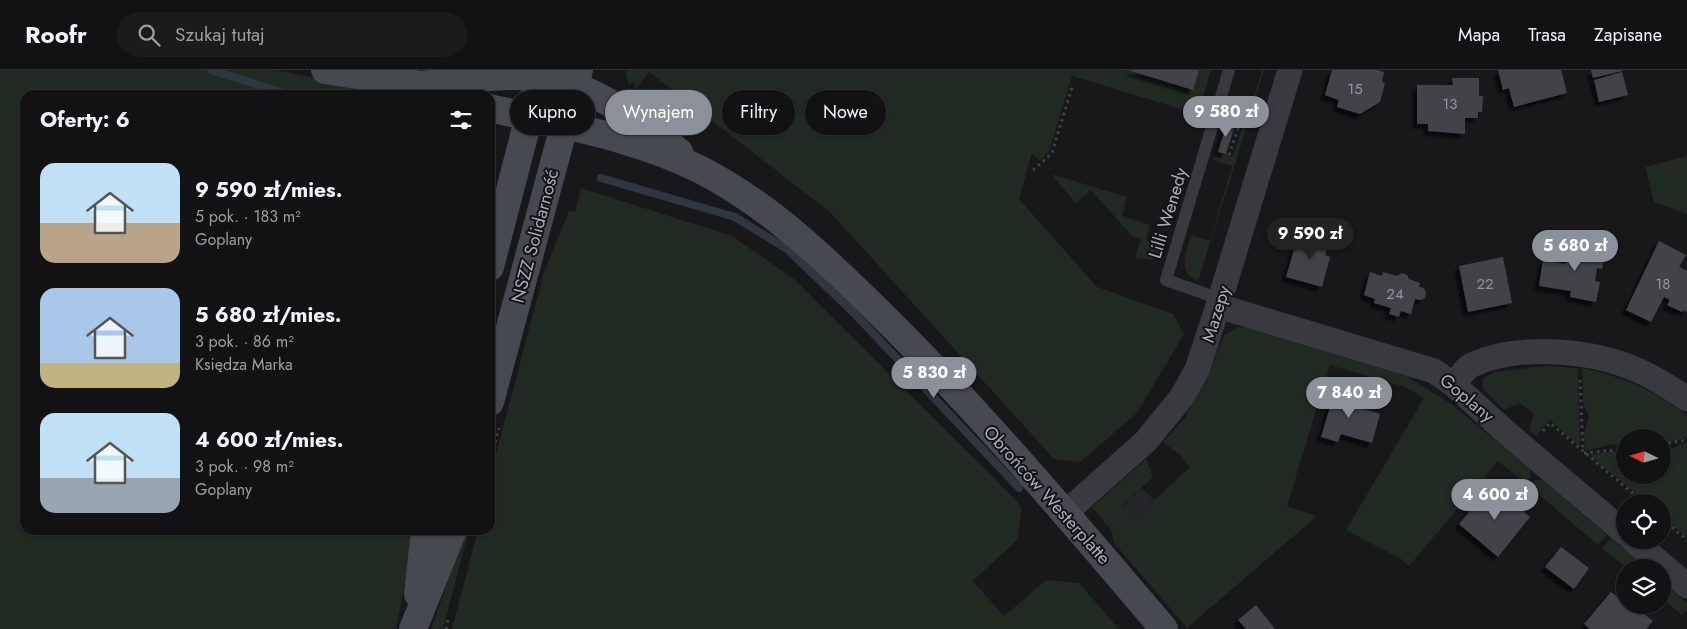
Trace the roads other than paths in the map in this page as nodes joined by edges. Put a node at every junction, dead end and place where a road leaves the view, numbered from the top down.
1 (326, 70) edge
2 (1229, 70) edge
3 (1290, 70) edge
4 (540, 74) edge
5 (577, 79) edge
6 (421, 85) junction
7 (436, 90) edge
8 (536, 90) edge
9 (495, 109) edge
10 (510, 113) edge
11 (525, 135) edge
12 (562, 135) edge
13 (595, 135) edge
14 (700, 170) junction
15 (495, 248) edge
16 (1219, 302) junction
17 (495, 383) edge
18 (1454, 384) junction
19 (1687, 399) edge
20 (1065, 513) junction
21 (1616, 525) edge
22 (424, 535) edge
23 (451, 535) edge
24 (1644, 549) edge
25 (1687, 586) edge
26 (414, 627) edge
27 (1164, 629) edge

1 - 6 street, Obrońców Westerplatte
2 - 16 lane, Lilli Wenedy
3 - 16 street, Mazepy
4 - 5 street, Obrońców Westerplatte
4 - 6 street, Obrońców Westerplatte
4 - 8 street, NSZZ Solidarność
5 - 14 street, Obrońców Westerplatte
6 - 7 street, Obrońców Westerplatte
9 - 10 street, Obrońców Westerplatte
11 - 15 street, NSZZ Solidarność
12 - 17 street, NSZZ Solidarność
13 - 14 street, Obrońców Westerplatte
14 - 20 street, Obrońców Westerplatte
16 - 18 street, Goplany
16 - 20 street, Mazepy
18 - 19 street
18 - 21 street, Goplany
20 - 27 street, Obrońców Westerplatte
22 - 26 street
23 - 26 street
24 - 25 street

